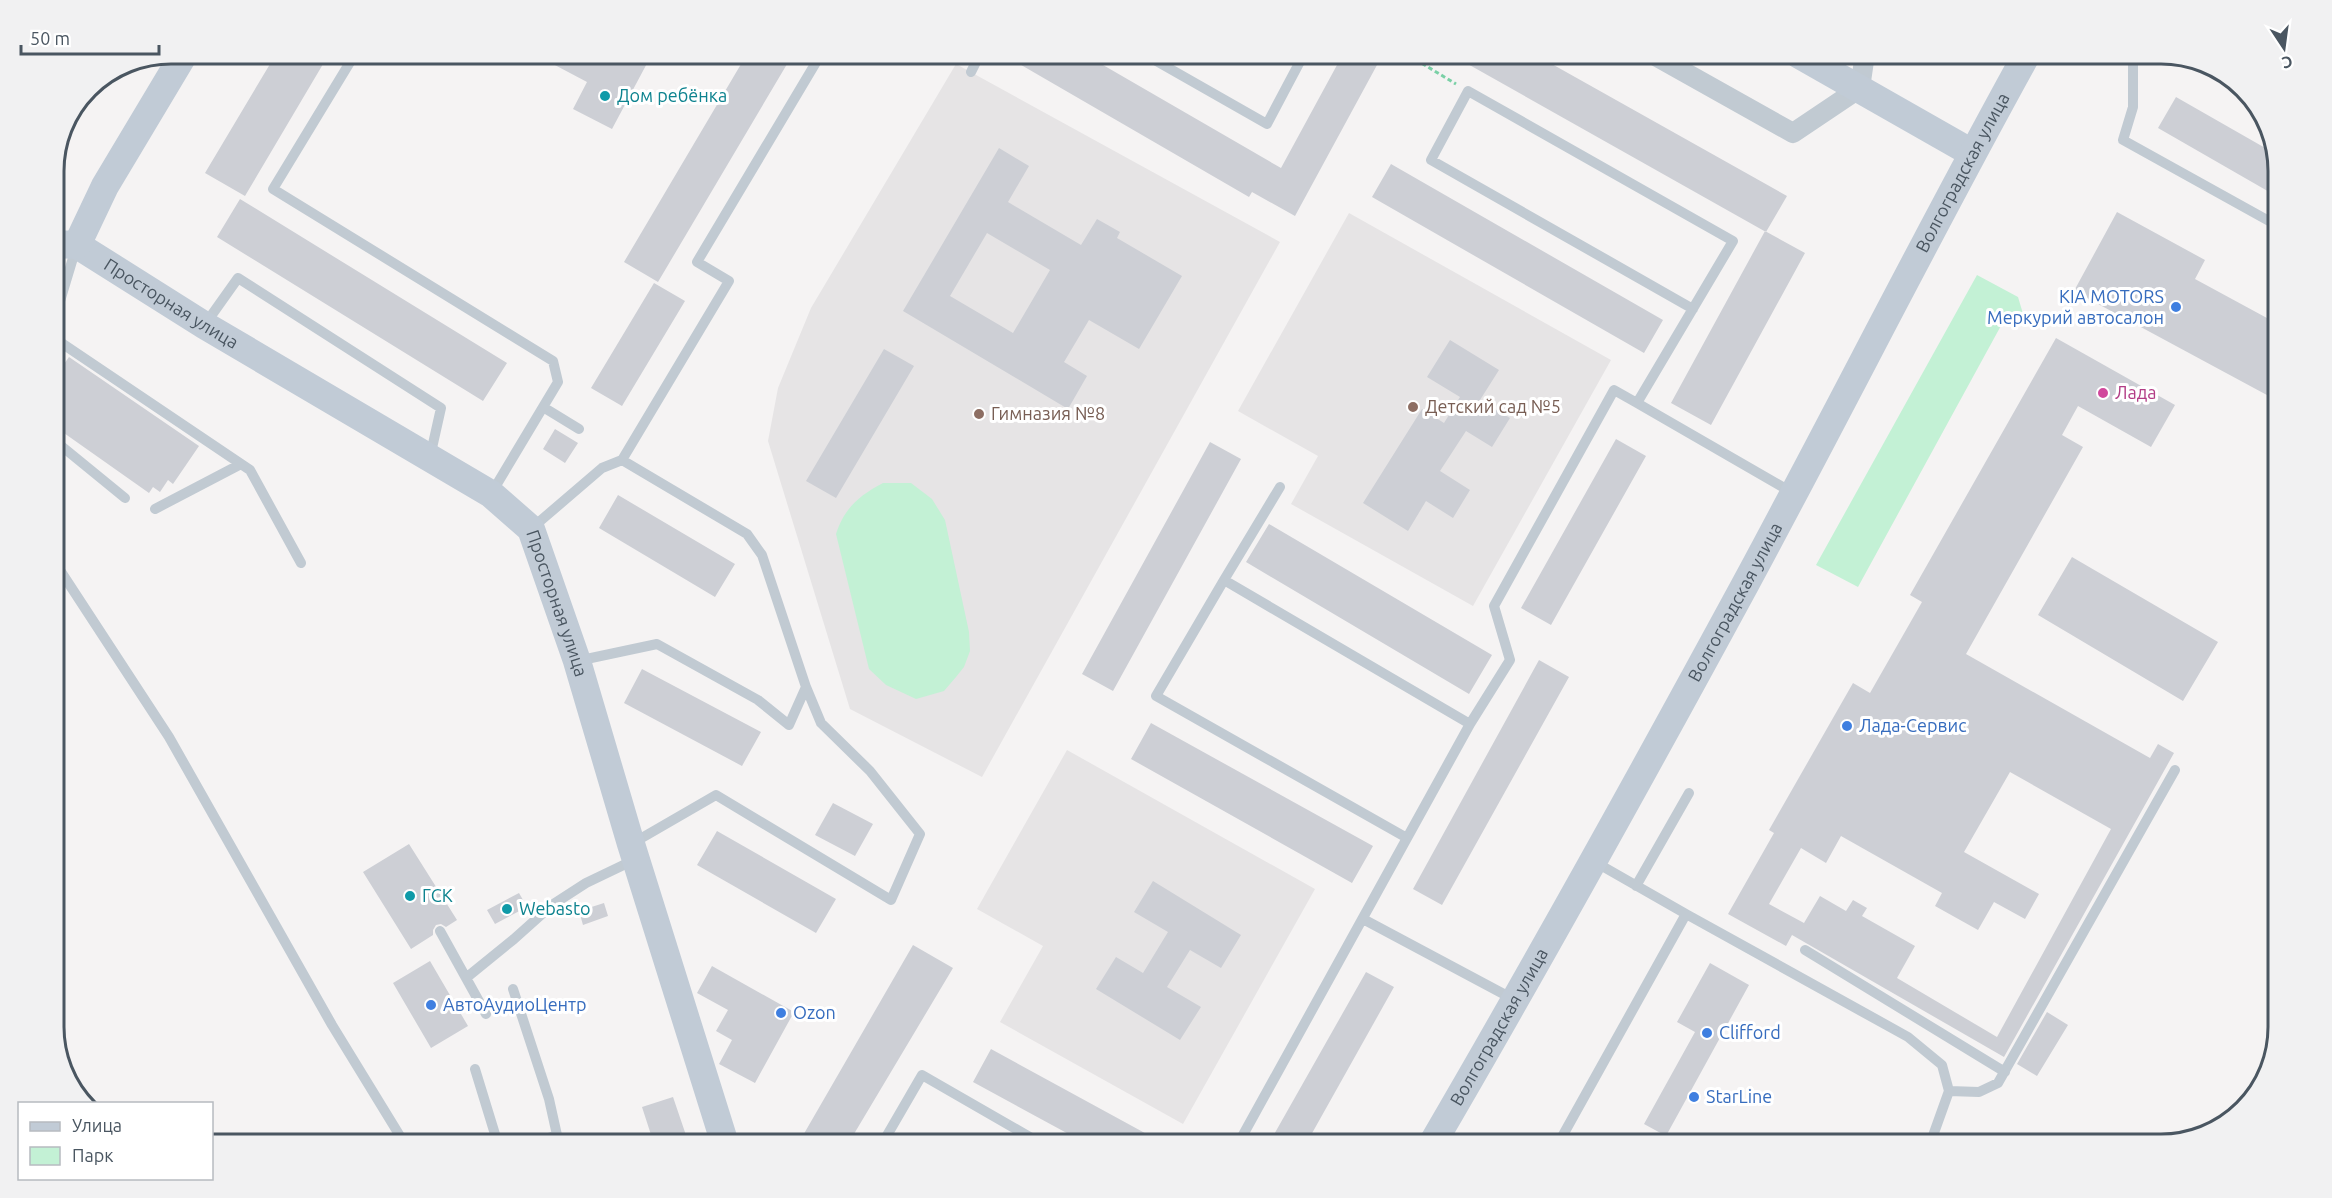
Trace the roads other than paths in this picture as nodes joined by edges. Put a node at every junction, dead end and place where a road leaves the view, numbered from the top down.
1 (1298, 64) edge
2 (1670, 64) edge
3 (1817, 64) edge
4 (1864, 64) edge
5 (2021, 64) edge
6 (2133, 64) edge
7 (177, 65) edge
8 (348, 65) edge
9 (815, 65) edge
10 (975, 65) edge
11 (1162, 65) edge
12 (971, 72) dead end
13 (1860, 88) junction
14 (1972, 153) junction
15 (2267, 220) edge
16 (66, 244) edge
17 (1693, 309) junction
18 (204, 325) junction
19 (65, 345) edge
20 (1637, 403) junction
21 (543, 407) junction
22 (579, 429) dead end
23 (65, 449) edge
24 (430, 458) junction
25 (622, 460) junction
26 (241, 464) junction
27 (1280, 486) dead end
28 (1793, 493) junction
29 (491, 494) junction
30 (125, 498) dead end
31 (155, 509) dead end
32 (531, 529) junction
33 (301, 562) dead end
34 (65, 578) edge
35 (1224, 580) junction
36 (577, 661) junction
37 (806, 687) junction
38 (1470, 724) junction
39 (2175, 770) dead end
40 (1689, 793) dead end
41 (1407, 838) junction
42 (633, 852) junction
43 (1593, 861) junction
44 (1636, 886) junction
45 (1686, 914) junction
46 (1363, 919) junction
47 (440, 931) dead end
48 (1805, 950) dead end
49 (466, 978) junction
50 (513, 989) dead end
51 (1515, 1001) junction
52 (486, 1014) dead end
53 (475, 1069) dead end
54 (2005, 1072) junction
55 (1949, 1090) junction
56 (399, 1134) edge
57 (495, 1134) edge
58 (557, 1134) edge
59 (722, 1134) edge
60 (888, 1134) edge
61 (1025, 1134) edge
62 (1244, 1134) edge
63 (1438, 1134) edge
64 (1564, 1134) edge
65 (1934, 1134) edge

1 - 11 lane
2 - 13 street
3 - 13 main road
4 - 13 street
5 - 14 main road, Волгоградская улица
6 - 15 lane
7 - 16 main road
8 - 21 lane
9 - 25 lane
10 - 12 lane
13 - 14 main road
14 - 28 main road, Волгоградская улица
16 - 18 main road, Просторная улица
17 - 17 lane
17 - 20 lane
18 - 24 main road, Просторная улица
18 - 24 lane
19 - 26 lane
20 - 28 lane
20 - 38 lane
21 - 22 lane
21 - 29 lane
23 - 30 lane
24 - 29 main road, Просторная улица
25 - 32 lane
25 - 37 lane
26 - 31 lane
26 - 33 lane
27 - 35 lane
28 - 43 main road, Волгоградская улица
29 - 32 main road, Просторная улица
32 - 36 main road, Просторная улица
34 - 56 lane
35 - 38 lane
35 - 41 lane
36 - 37 lane
36 - 42 main road, Просторная улица
37 - 42 lane
38 - 41 lane
39 - 54 lane
40 - 44 lane
41 - 46 lane
42 - 49 lane
42 - 59 main road, Просторная улица
43 - 44 lane
43 - 51 main road, Волгоградская улица
44 - 45 lane
45 - 55 lane
45 - 64 lane
46 - 51 lane
46 - 62 lane
47 - 49 lane
48 - 54 lane
49 - 52 lane
50 - 58 lane
51 - 63 main road, Волгоградская улица
53 - 57 lane
54 - 55 lane
55 - 65 lane
60 - 61 lane

